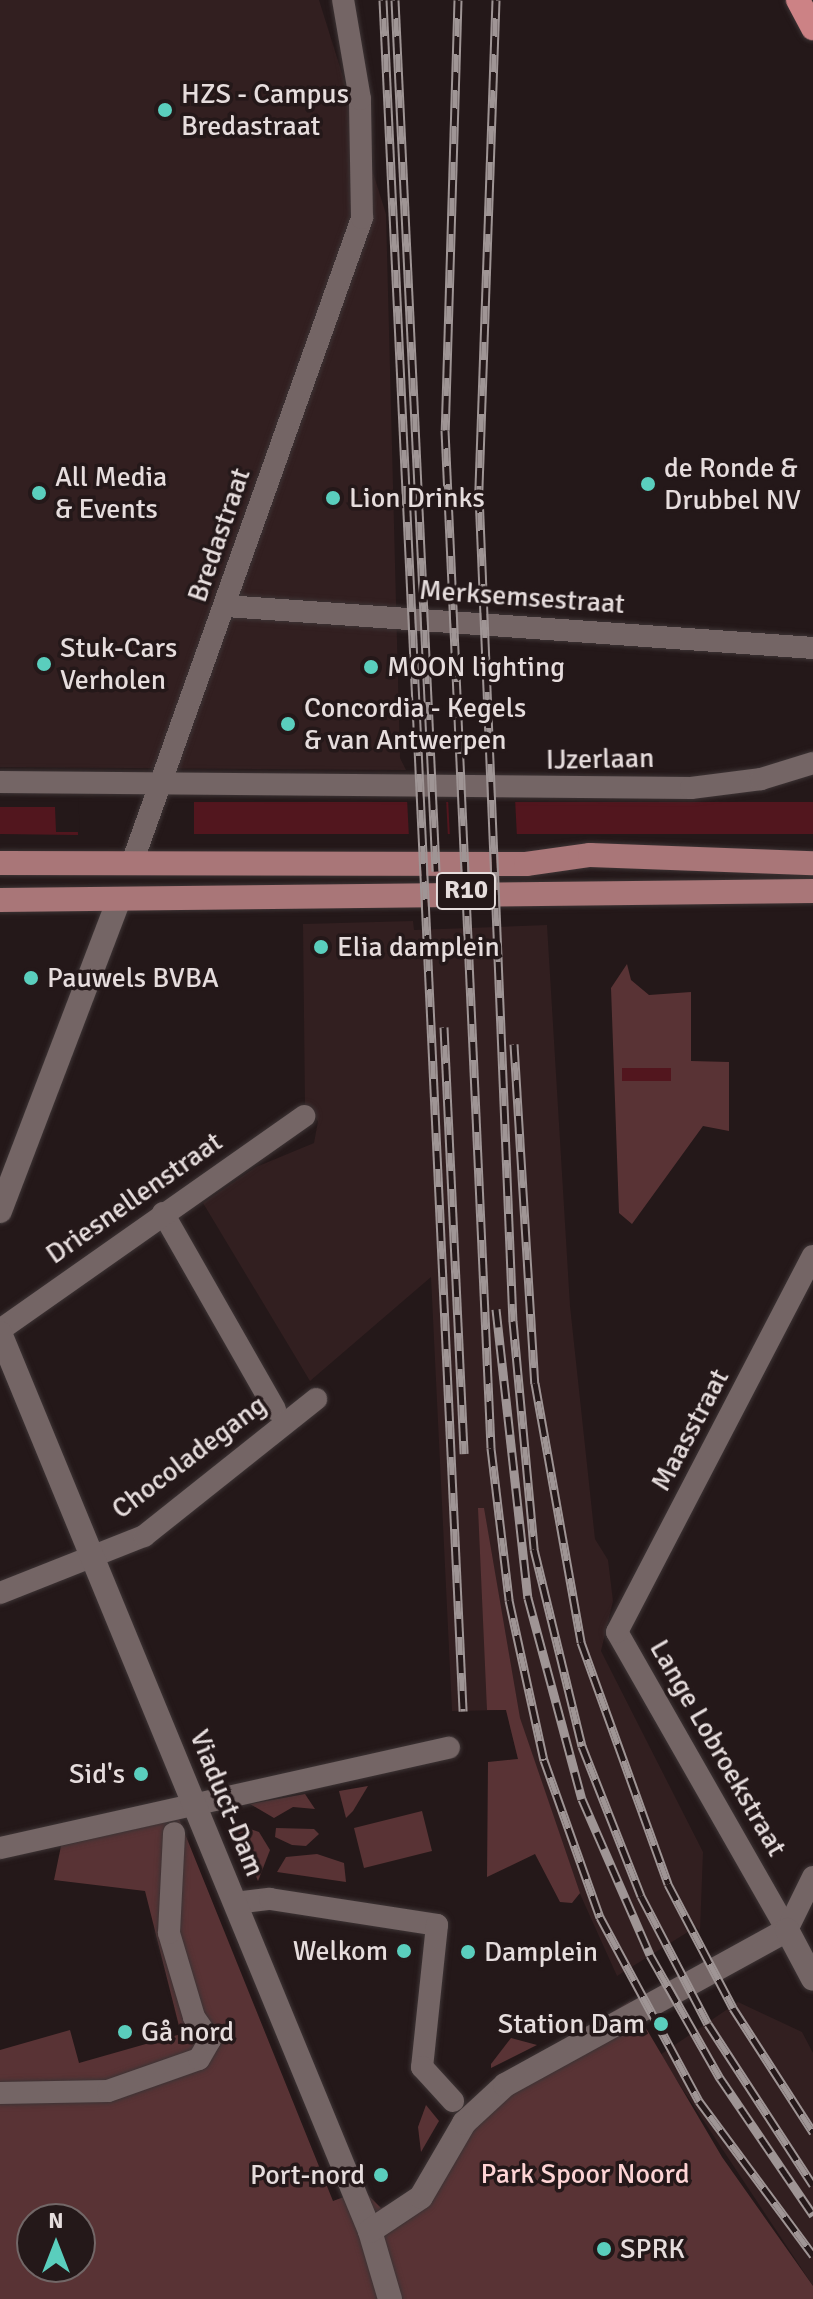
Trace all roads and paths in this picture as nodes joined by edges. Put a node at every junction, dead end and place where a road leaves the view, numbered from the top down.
1 (343, 0) edge
2 (798, 0) edge
3 (813, 28) edge
4 (226, 606) junction
5 (813, 648) edge
6 (813, 763) edge
7 (0, 782) edge
8 (160, 788) junction
9 (0, 863) edge
10 (132, 863) junction
11 (813, 863) edge
12 (813, 891) edge
13 (0, 900) edge
14 (119, 900) junction
15 (304, 1116) dead end
16 (0, 1211) edge
17 (163, 1213) junction
18 (813, 1256) edge
19 (0, 1331) edge
20 (316, 1399) dead end
21 (275, 1409) dead end
22 (95, 1557) junction
23 (0, 1593) edge
24 (617, 1632) joint
25 (449, 1748) dead end
26 (179, 1817) junction
27 (0, 1848) edge
28 (813, 1877) edge
29 (235, 1903) junction
30 (787, 1930) junction
31 (813, 1979) edge
32 (0, 2093) edge
33 (453, 2101) dead end
34 (370, 2231) junction
35 (390, 2299) edge

1 - 4 street, Bredastraat
2 - 3 highway
4 - 5 street, Merksemsestraat
4 - 8 street, Bredastraat
6 - 8 street, IJzerlaan
7 - 8 street, IJzerlaan
8 - 10 street, Bredastraat
9 - 10 main road, R10
10 - 11 main road, R10
10 - 14 main road, Bredastraat
12 - 14 main road, R10
13 - 14 main road, R10
14 - 16 street, Bredastraat
15 - 17 street, Driesnellenstraat
17 - 19 street, Driesnellenstraat
17 - 21 street
18 - 24 street, Maasstraat
19 - 22 street, Viaduct-Dam
20 - 22 street, Chocoladegang
22 - 23 street, Chocoladegang
22 - 26 street, Viaduct-Dam
24 - 30 street, Lange Lobroekstraat
25 - 26 street
26 - 27 street
26 - 29 street, Viaduct-Dam
26 - 32 street
28 - 30 street
29 - 33 street
29 - 34 street, Viaduct-Dam
30 - 31 street, Lange Lobroekstraat
30 - 34 street
34 - 35 street, Viaduct-Dam

